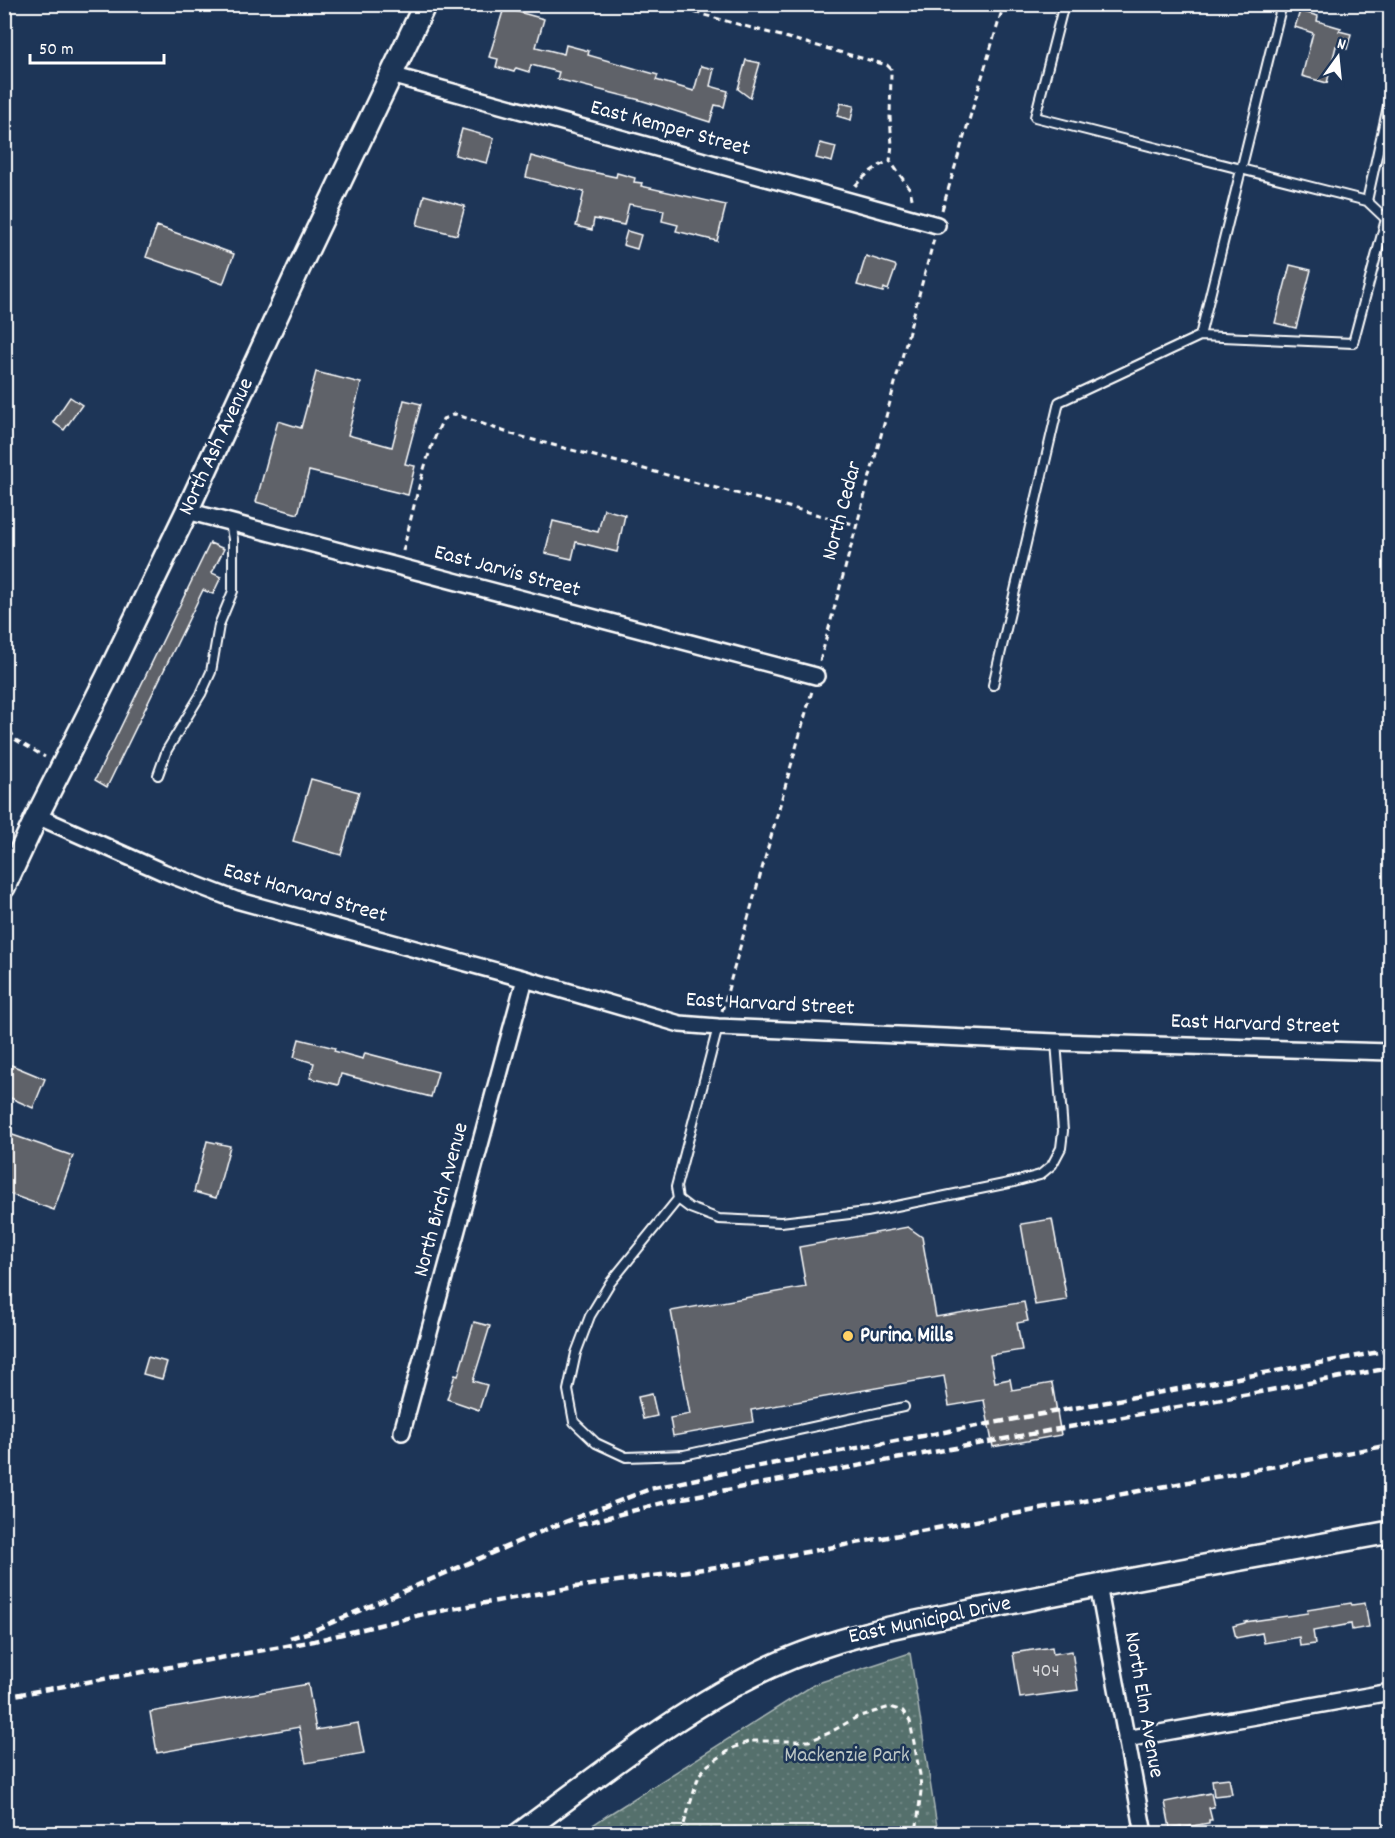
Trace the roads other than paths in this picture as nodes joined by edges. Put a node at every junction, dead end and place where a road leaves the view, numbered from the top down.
1 (424, 4) edge
2 (1064, 4) edge
3 (1282, 4) edge
4 (391, 75) junction
5 (1390, 97) edge
6 (1242, 169) junction
7 (1367, 201) junction
8 (937, 225) road end
9 (1200, 336) junction
10 (187, 511) junction
11 (230, 523) junction
12 (816, 676) road end
13 (993, 685) dead end
14 (158, 775) dead end
15 (37, 816) junction
16 (4, 887) edge
17 (525, 979) junction
18 (718, 1027) junction
19 (1056, 1042) junction
20 (1390, 1052) edge
21 (678, 1199) junction
22 (904, 1407) dead end
23 (402, 1432) dead end
24 (1390, 1532) edge
25 (1098, 1585) junction
26 (1390, 1692) edge
27 (1126, 1739) junction
28 (519, 1833) edge
29 (1144, 1833) edge

1 - 4 street, North Ash Avenue
2 - 6 lane
3 - 6 lane
4 - 8 street, East Kemper Street
4 - 10 street, North Ash Avenue
5 - 7 lane
6 - 7 lane
6 - 9 lane
7 - 9 lane
9 - 13 lane
10 - 11 street, East Jarvis Street
10 - 15 street, North Ash Avenue
11 - 12 street, East Jarvis Street
11 - 14 lane
15 - 16 street, North Ash Avenue
15 - 17 street, East Harvard Street
17 - 18 street, East Harvard Street
17 - 23 street, North Birch Avenue
18 - 19 street, East Harvard Street
18 - 21 lane
19 - 20 street, East Harvard Street
19 - 21 lane
21 - 22 lane
24 - 25 street, East Municipal Drive
25 - 27 street, North Elm Avenue
25 - 28 street, East Municipal Drive
26 - 27 street
27 - 29 street, North Elm Avenue

